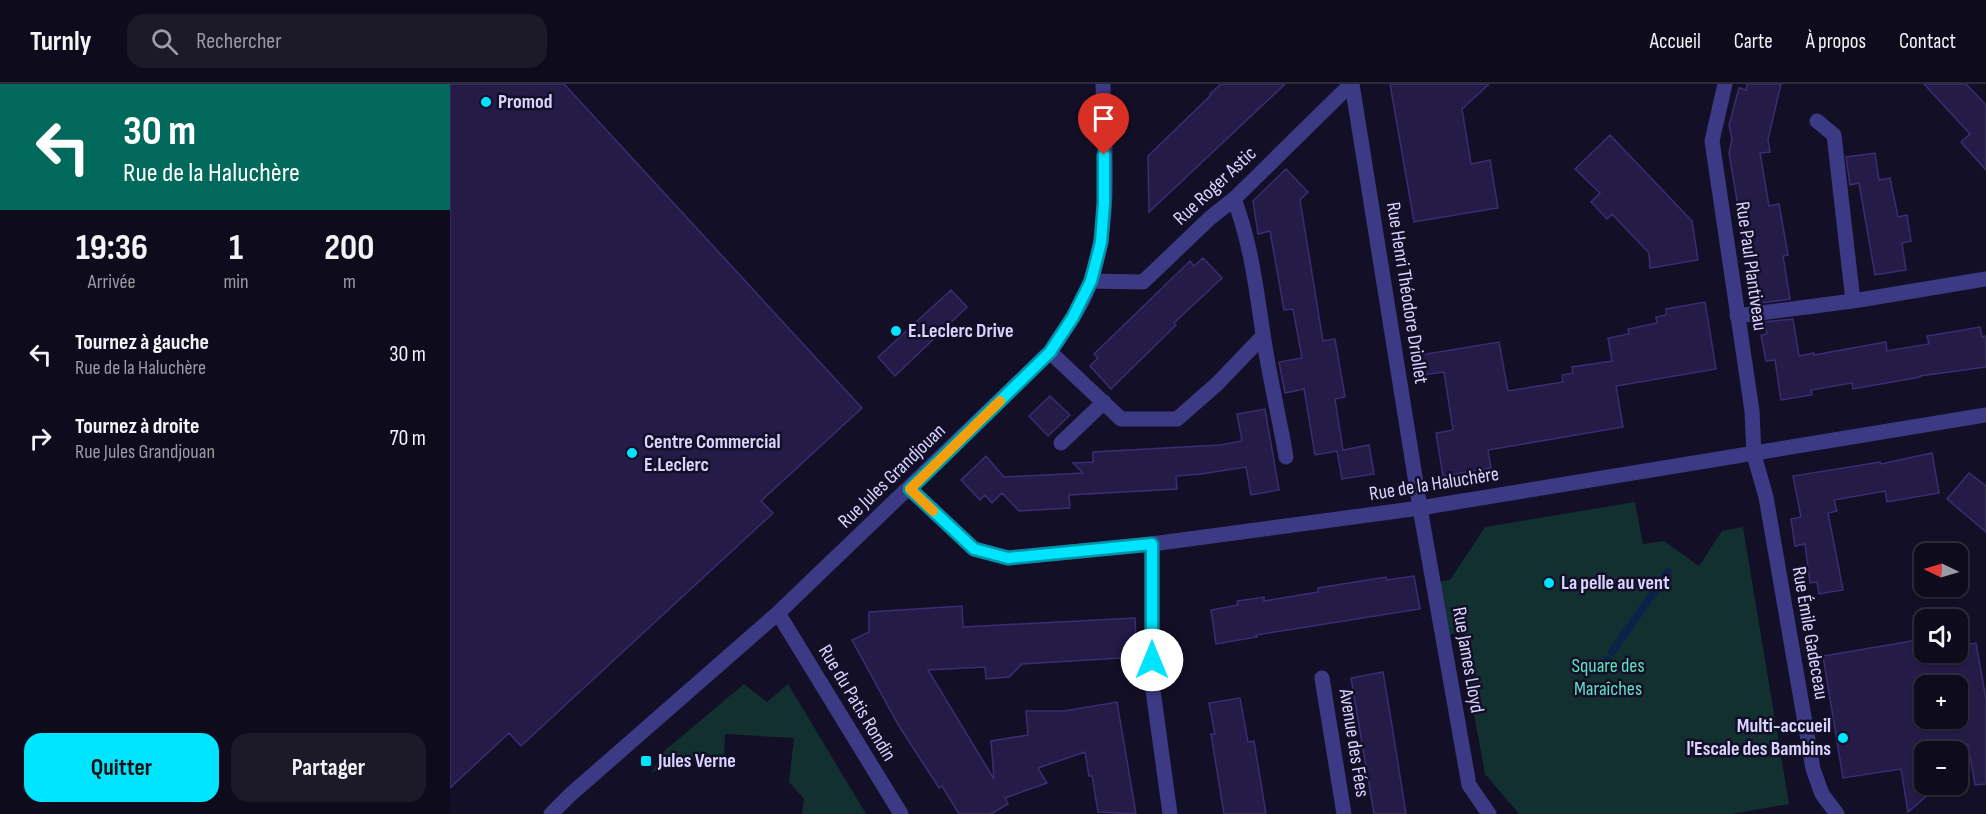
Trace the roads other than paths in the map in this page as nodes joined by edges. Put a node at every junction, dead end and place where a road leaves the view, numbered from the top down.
1 (1103, 84) edge
2 (1351, 84) edge
3 (1725, 84) edge
4 (1816, 121) dead end
5 (1234, 199) junction
6 (1986, 279) edge
7 (1091, 281) junction
8 (1853, 300) junction
9 (1737, 316) junction
10 (1263, 336) junction
11 (1050, 352) junction
12 (1104, 402) junction
13 (1986, 415) edge
14 (1061, 443) dead end
15 (1754, 454) junction
16 (1286, 457) dead end
17 (910, 489) junction
18 (1420, 508) junction
19 (1152, 544) junction
20 (778, 613) junction
21 (1322, 678) dead end
22 (551, 814) edge
23 (901, 814) edge
24 (1170, 814) edge
25 (1344, 814) edge
26 (1489, 814) edge
27 (1837, 814) edge

1 - 7 street, Rue Jules Grandjouan
2 - 5 street, Rue Roger Astic
2 - 18 street, Rue Henri Théodore Driollet
3 - 9 street, Rue Paul Plantiveau
4 - 8 street
5 - 7 street, Rue Roger Astic
5 - 10 street
6 - 8 street
7 - 11 street, Rue Jules Grandjouan
8 - 9 street
9 - 15 street, Rue Paul Plantiveau
10 - 12 street
10 - 16 street
11 - 12 street
11 - 17 street, Rue Jules Grandjouan
12 - 14 street
13 - 15 street, Rue de la Haluchère
15 - 18 street, Rue de la Haluchère
15 - 27 street, Rue Émile Gadeceau
17 - 19 street, Rue de la Haluchère
17 - 20 street, Rue Jules Grandjouan
18 - 19 street, Rue de la Haluchère
18 - 26 street, Rue James Lloyd
19 - 24 street
20 - 22 street, Rue Jules Grandjouan
20 - 23 street, Rue du Patis Rondin
21 - 25 street, Avenue des Fées

